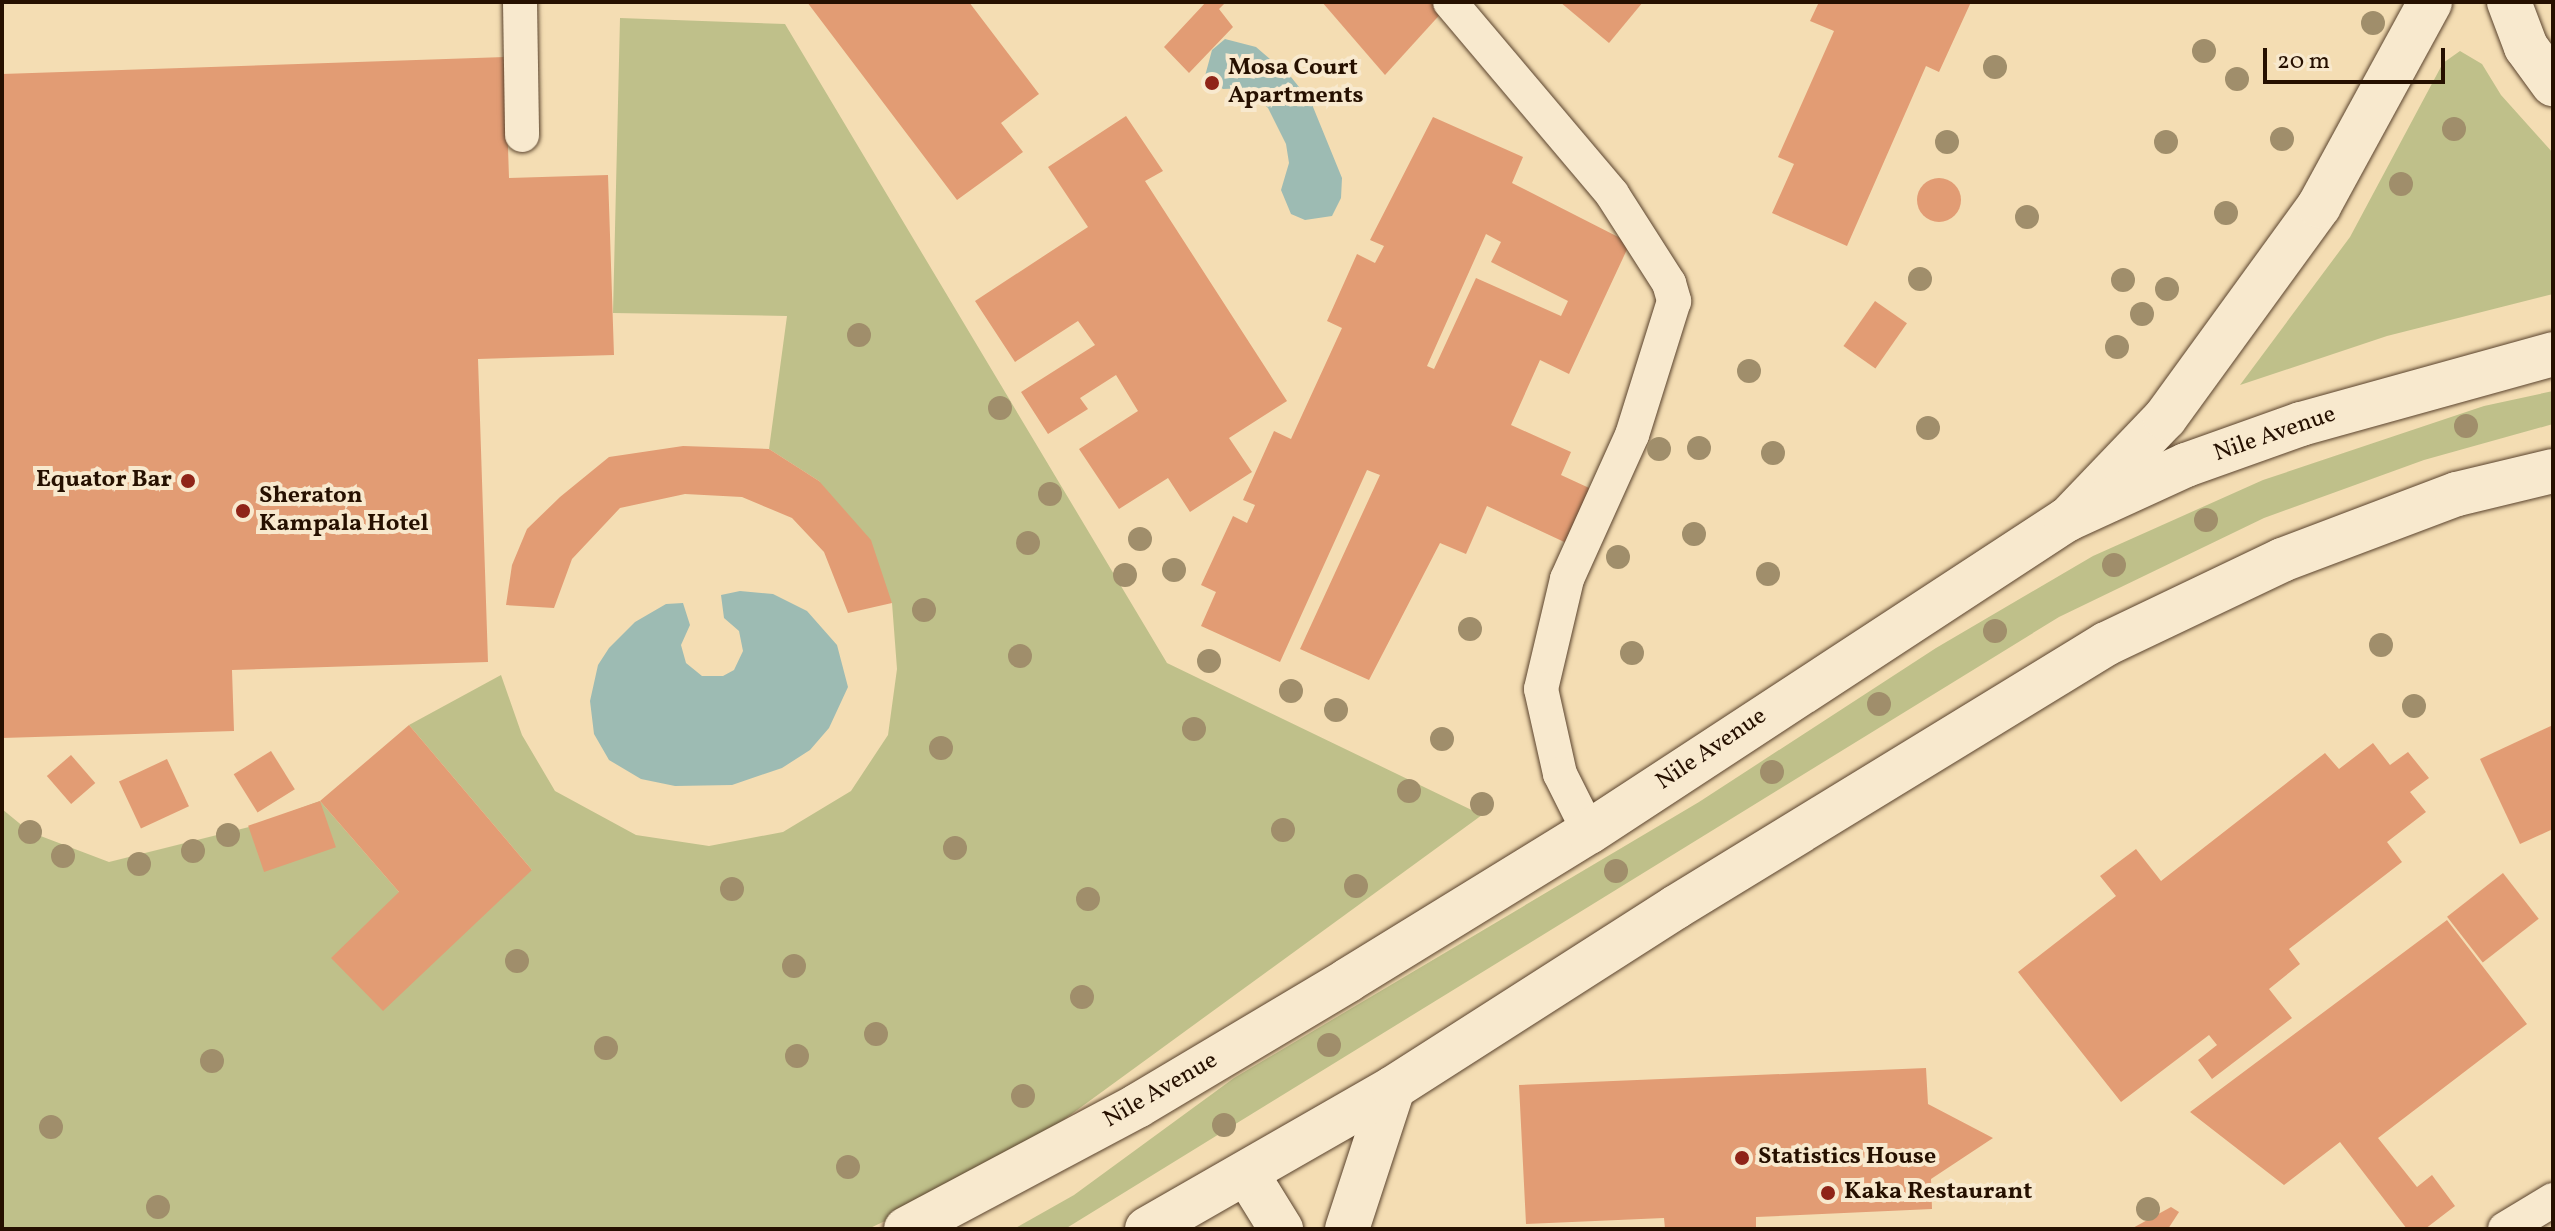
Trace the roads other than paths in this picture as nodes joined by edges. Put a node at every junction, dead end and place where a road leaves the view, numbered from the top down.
1 (520, 2) edge
2 (1450, 2) edge
3 (2430, 2) edge
4 (2509, 2) edge
5 (2553, 84) edge
6 (522, 135) dead end
7 (2553, 354) edge
8 (2553, 471) edge
9 (2066, 520) junction
10 (1589, 832) junction
11 (1393, 1088) junction
12 (1247, 1174) junction
13 (2553, 1200) edge
14 (906, 1229) edge
15 (1147, 1229) edge
16 (1281, 1229) edge
17 (1347, 1229) edge
18 (2505, 1229) edge

1 - 6 lane
2 - 10 lane
3 - 9 main road
4 - 5 main road
7 - 9 main road, Nile Avenue
8 - 11 main road
9 - 10 main road, Nile Avenue
10 - 14 main road, Nile Avenue
11 - 12 main road
11 - 17 main road
12 - 15 main road
12 - 16 main road
13 - 18 lane

